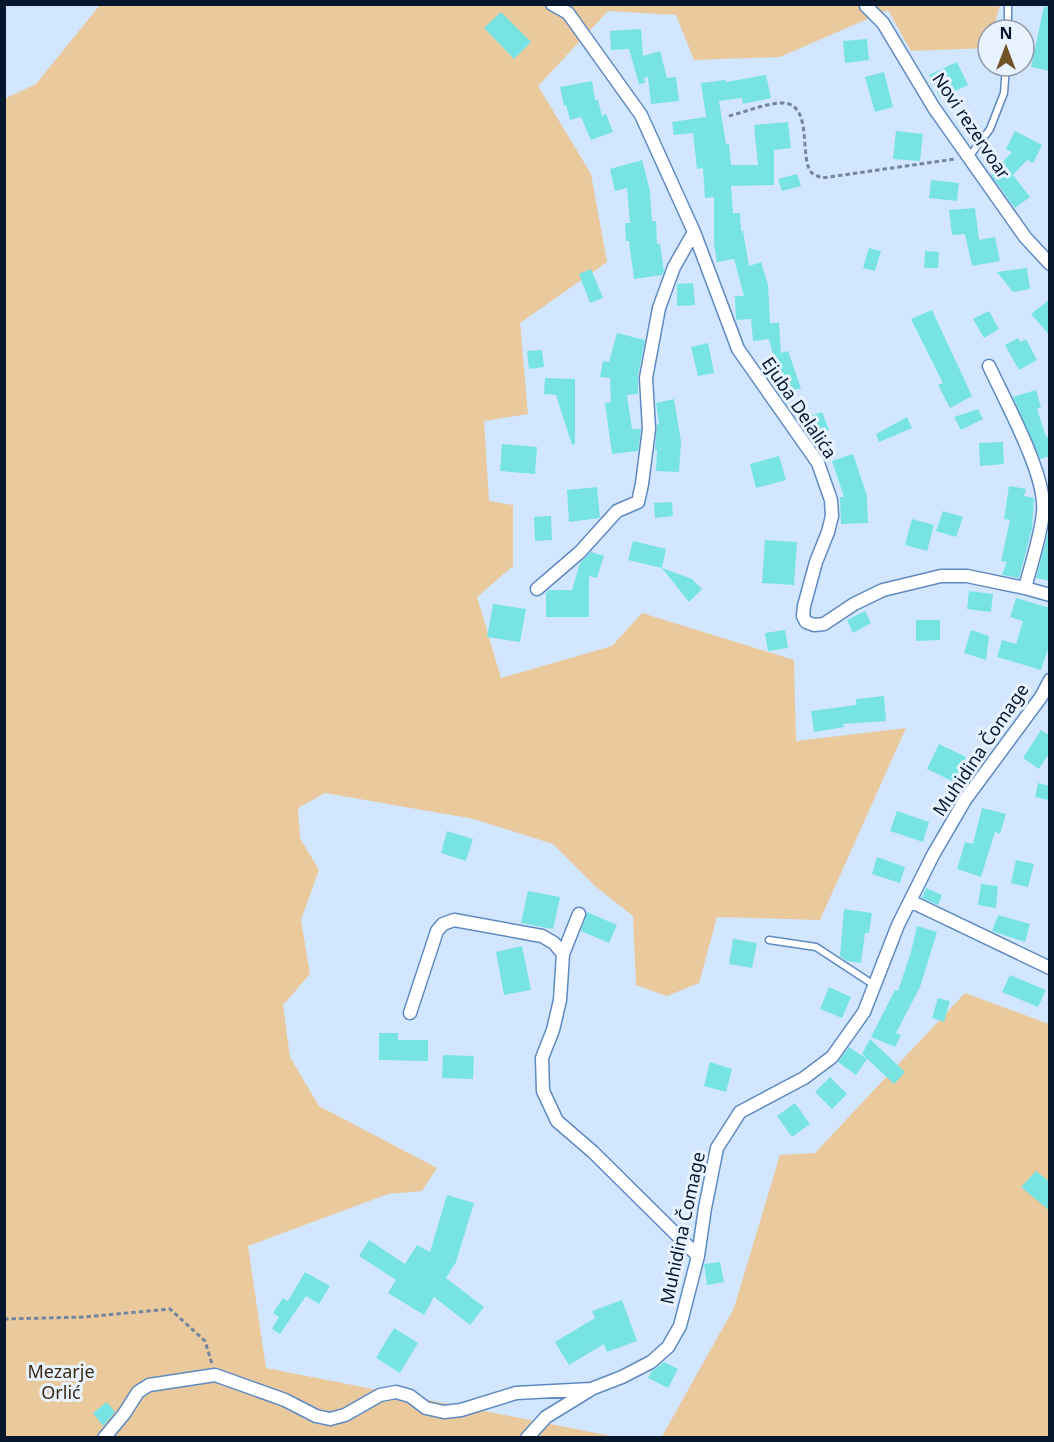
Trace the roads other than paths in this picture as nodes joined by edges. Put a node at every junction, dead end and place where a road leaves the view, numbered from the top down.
1 (552, 4) edge
2 (866, 6) edge
3 (1005, 78) edge
4 (969, 157) junction
5 (694, 232) junction
6 (1050, 264) edge
7 (989, 366) dead end
8 (1025, 588) junction
9 (537, 589) dead end
10 (1050, 595) edge
11 (1050, 680) edge
12 (910, 901) junction
13 (579, 914) dead end
14 (769, 940) dead end
15 (563, 954) junction
16 (1050, 968) edge
17 (874, 985) junction
18 (410, 1013) dead end
19 (698, 1256) junction
20 (591, 1389) junction
21 (104, 1437) edge
22 (527, 1437) edge

1 - 5 street, Ejuba Delalića
2 - 4 street, Novi rezervoar
3 - 4 lane
4 - 6 street, Novi rezervoar
5 - 8 street, Ejuba Delalića
5 - 9 street
7 - 8 street
8 - 10 street, Ejuba Delalića
11 - 12 street, Muhidina Čomage
12 - 16 street
12 - 17 street, Muhidina Čomage
13 - 15 street
14 - 17 lane
15 - 18 street
15 - 19 street
17 - 19 street, Muhidina Čomage
19 - 20 street, Muhidina Čomage
20 - 21 street, Muhidina Čomage
20 - 22 street

